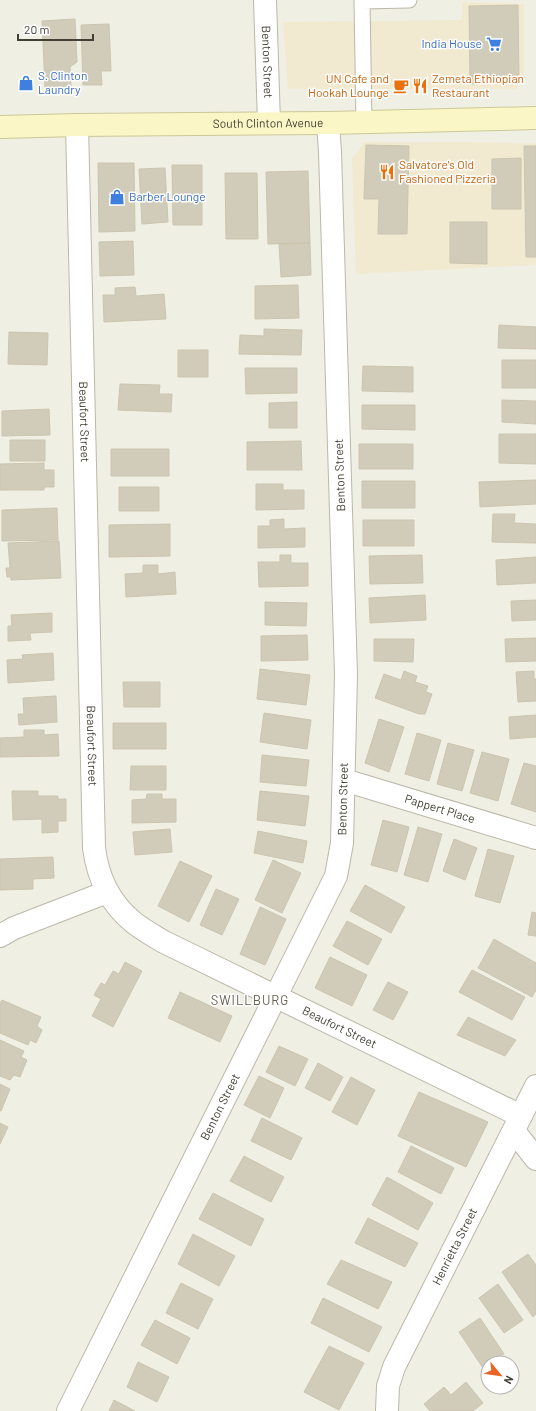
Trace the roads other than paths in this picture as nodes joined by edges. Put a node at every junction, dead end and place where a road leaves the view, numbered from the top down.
1 (265, 0) edge
2 (408, 0) edge
3 (536, 118) edge
4 (364, 122) junction
5 (269, 123) junction
6 (328, 123) junction
7 (77, 125) junction
8 (0, 127) edge
9 (344, 780) junction
10 (536, 838) edge
11 (106, 892) junction
12 (0, 936) edge
13 (276, 997) junction
14 (536, 1086) edge
15 (517, 1124) junction
16 (536, 1159) edge
17 (68, 1411) edge
18 (387, 1411) edge

1 - 5 street, Benton Street
2 - 4 lane
3 - 4 street, South Clinton Avenue
4 - 6 street, South Clinton Avenue
5 - 6 street, South Clinton Avenue
5 - 7 street, South Clinton Avenue
6 - 9 street, Benton Street
7 - 8 street, South Clinton Avenue
7 - 11 street, Beaufort Street
9 - 10 street, Pappert Place
9 - 13 street, Benton Street
11 - 12 street
11 - 13 street, Beaufort Street
13 - 15 street, Beaufort Street
13 - 17 street, Benton Street
14 - 15 street, Henrietta Street
15 - 16 street
15 - 18 street, Henrietta Street

